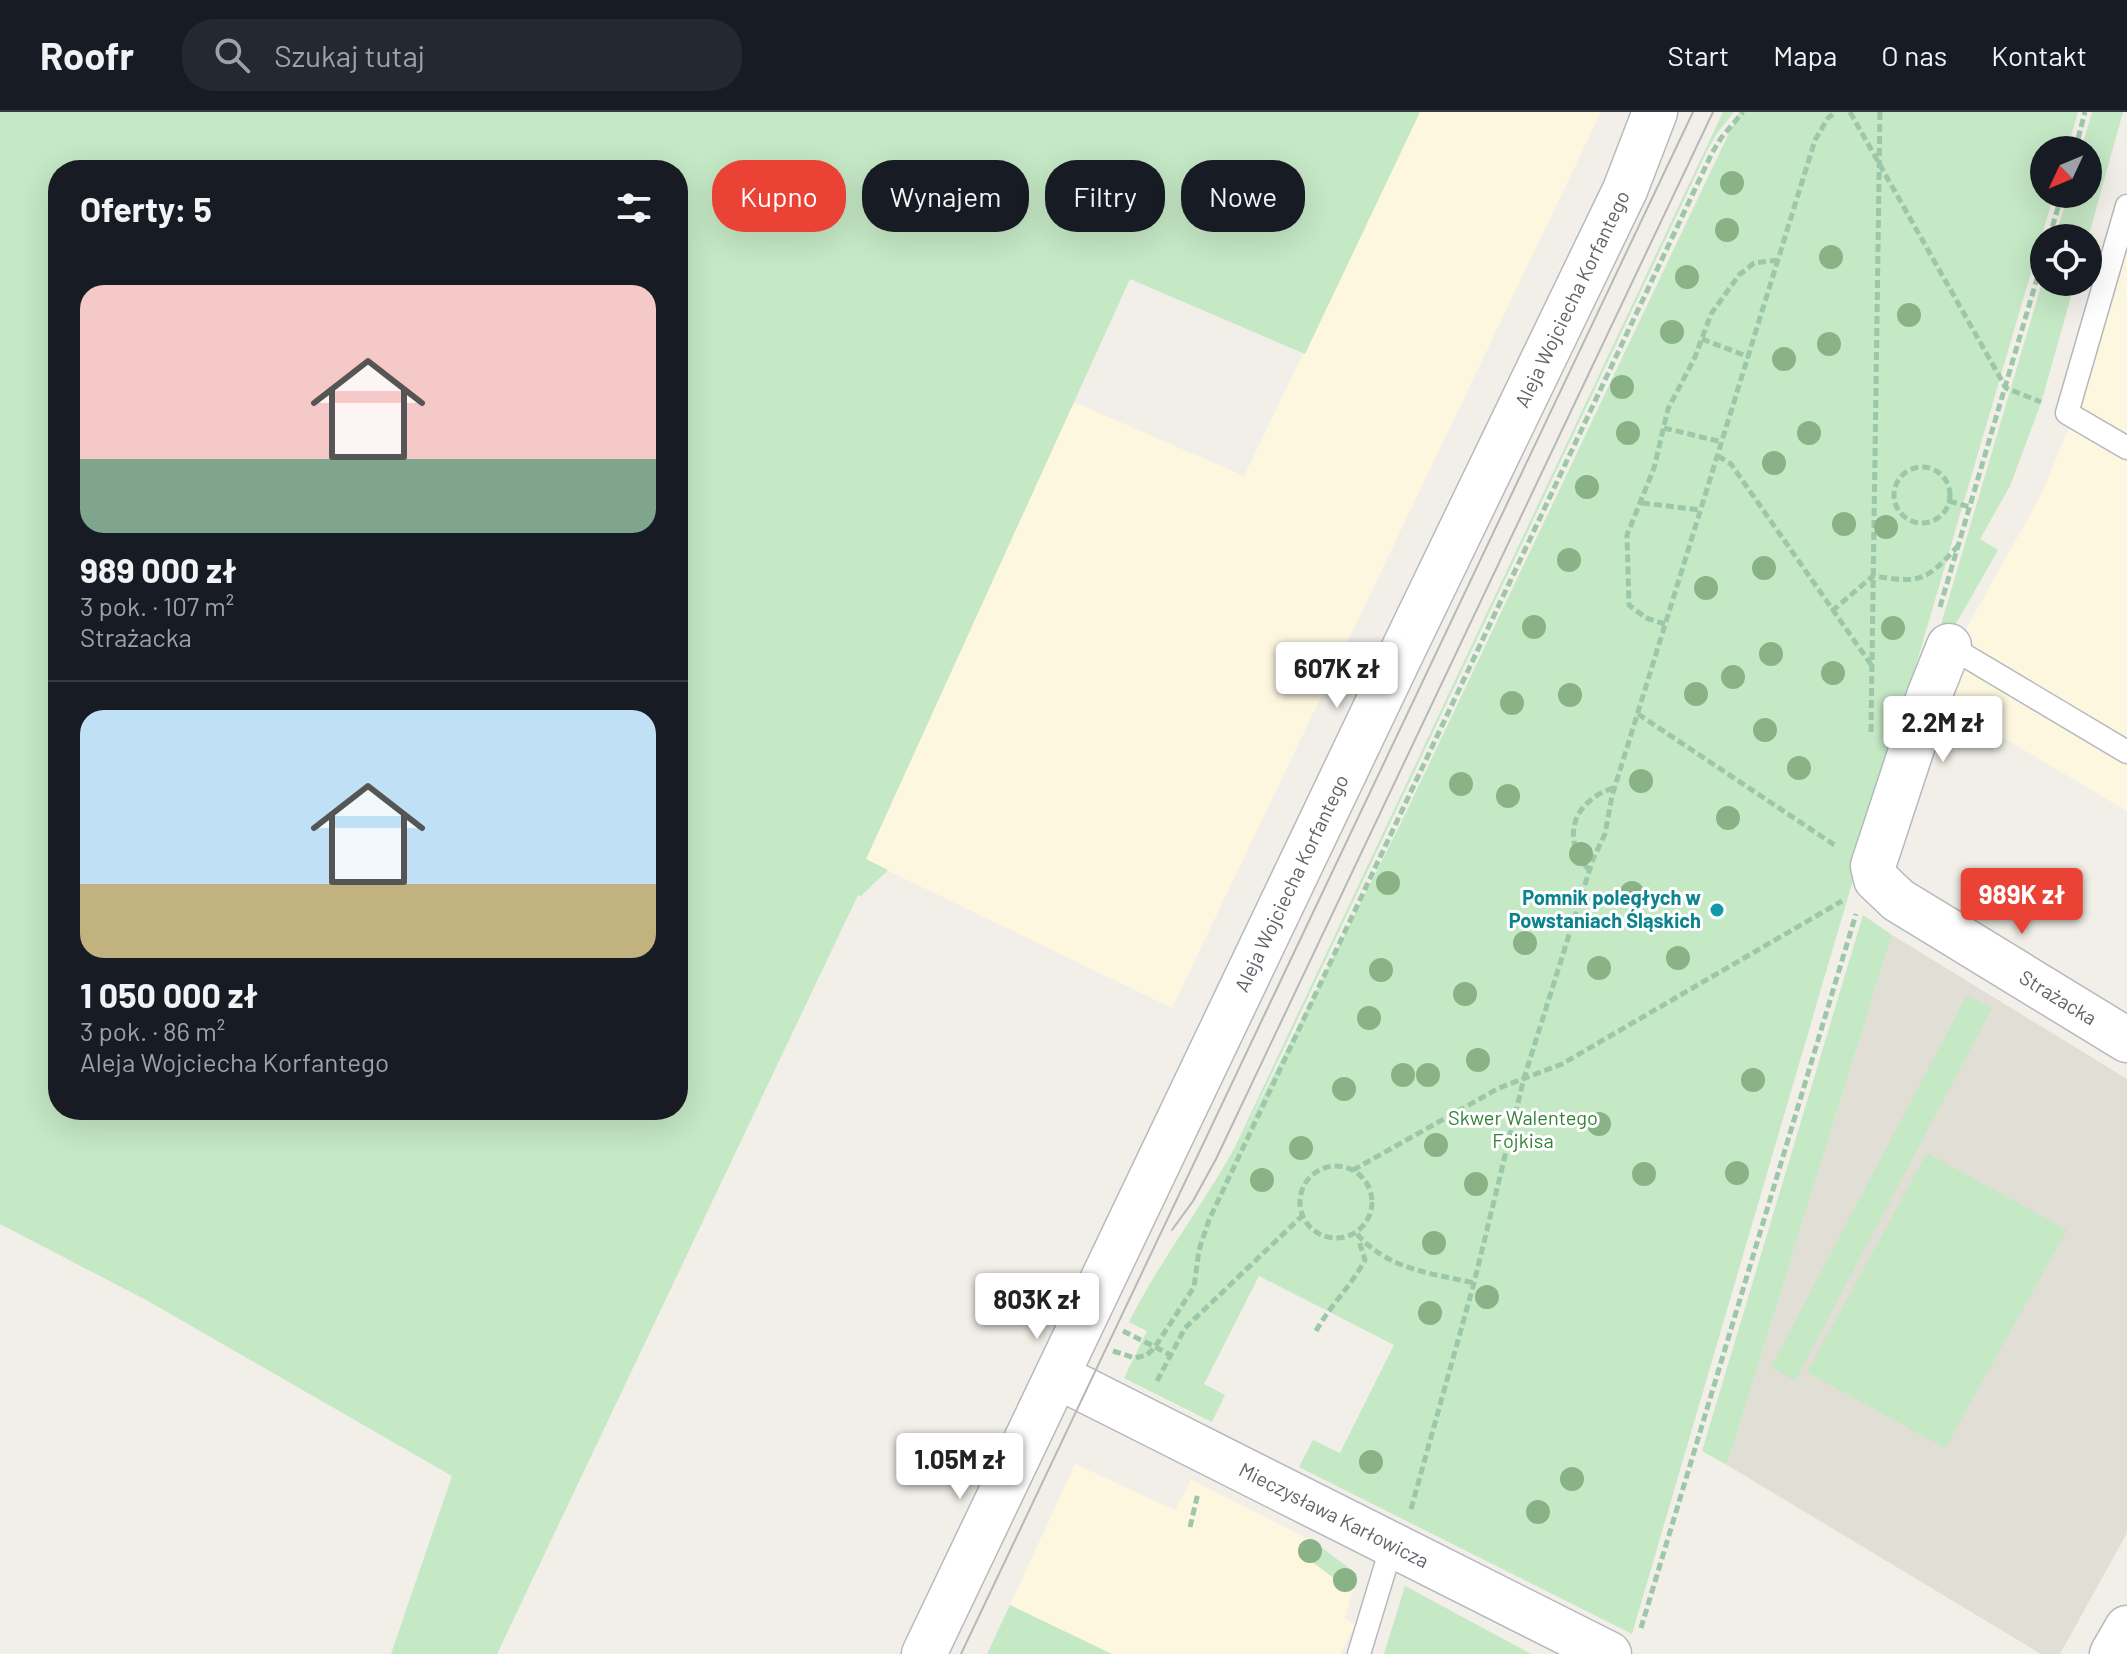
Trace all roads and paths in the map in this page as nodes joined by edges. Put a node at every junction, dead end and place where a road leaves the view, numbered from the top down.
1 (1655, 112) edge
2 (1743, 112) edge
3 (1836, 112) edge
4 (1850, 112) edge
5 (1880, 112) edge
6 (2085, 112) edge
7 (2079, 136) edge
8 (1878, 164) junction
9 (2127, 206) edge
10 (1779, 260) junction
11 (2118, 273) edge
12 (2032, 296) edge
13 (1702, 339) junction
14 (1749, 357) junction
15 (2006, 388) junction
16 (1664, 428) junction
17 (1722, 442) junction
18 (2127, 448) edge
19 (1718, 456) junction
20 (1949, 501) junction
21 (1642, 503) junction
22 (1970, 507) junction
23 (1701, 510) junction
24 (1959, 545) junction
25 (1873, 576) junction
26 (1832, 611) junction
27 (1665, 624) junction
28 (1943, 634) junction
29 (1872, 667) junction
30 (1638, 713) junction
31 (1871, 747) dead end
32 (2127, 752) edge
33 (1615, 788) junction
34 (1841, 849) dead end
35 (1589, 870) junction
36 (1845, 887) dead end
37 (1859, 905) dead end
38 (2127, 1040) edge
39 (1524, 1078) junction
40 (1353, 1170) junction
41 (1303, 1215) junction
42 (1357, 1234) junction
43 (1474, 1283) junction
44 (1123, 1331) dead end
45 (1316, 1331) dead end
46 (1155, 1347) junction
47 (1114, 1352) dead end
48 (1057, 1376) junction
49 (1196, 1497) dead end
50 (1190, 1527) dead end
51 (1401, 1529) junction
52 (1648, 1604) dead end
53 (2127, 1628) edge
54 (924, 1654) edge
55 (1359, 1654) edge
56 (1609, 1654) edge
57 (2112, 1654) edge

1 - 48 main road, Aleja Wojciecha Korfantego
2 - 46 path
3 - 10 path
4 - 8 path
5 - 8 path
6 - 7 path
8 - 15 path
8 - 25 path
9 - 11 lane
10 - 13 path
10 - 14 path
11 - 18 lane
12 - 15 path
13 - 14 path
13 - 16 path
14 - 17 path
15 - 22 path
16 - 17 path
16 - 21 path
17 - 19 path
19 - 23 path
19 - 26 path
20 - 20 path
20 - 22 path
21 - 23 path
21 - 27 path
22 - 24 path
23 - 27 path
24 - 25 path
24 - 28 path
25 - 26 path
25 - 29 path
26 - 29 path
27 - 30 path
28 - 32 lane
28 - 38 main road, Strażacka
29 - 31 path
30 - 33 path
30 - 34 path
33 - 35 path
33 - 35 path
35 - 39 path
36 - 39 path
37 - 52 path
39 - 40 path
39 - 43 path
40 - 41 path
40 - 42 path
41 - 42 path
41 - 46 path
42 - 43 path
42 - 45 path
43 - 51 path
44 - 46 path
46 - 47 path
48 - 51 main road, Mieczysława Karłowicza
48 - 54 main road, Aleja Wojciecha Korfantego
49 - 50 path
51 - 55 lane
51 - 56 main road, Mieczysława Karłowicza
53 - 57 main road

